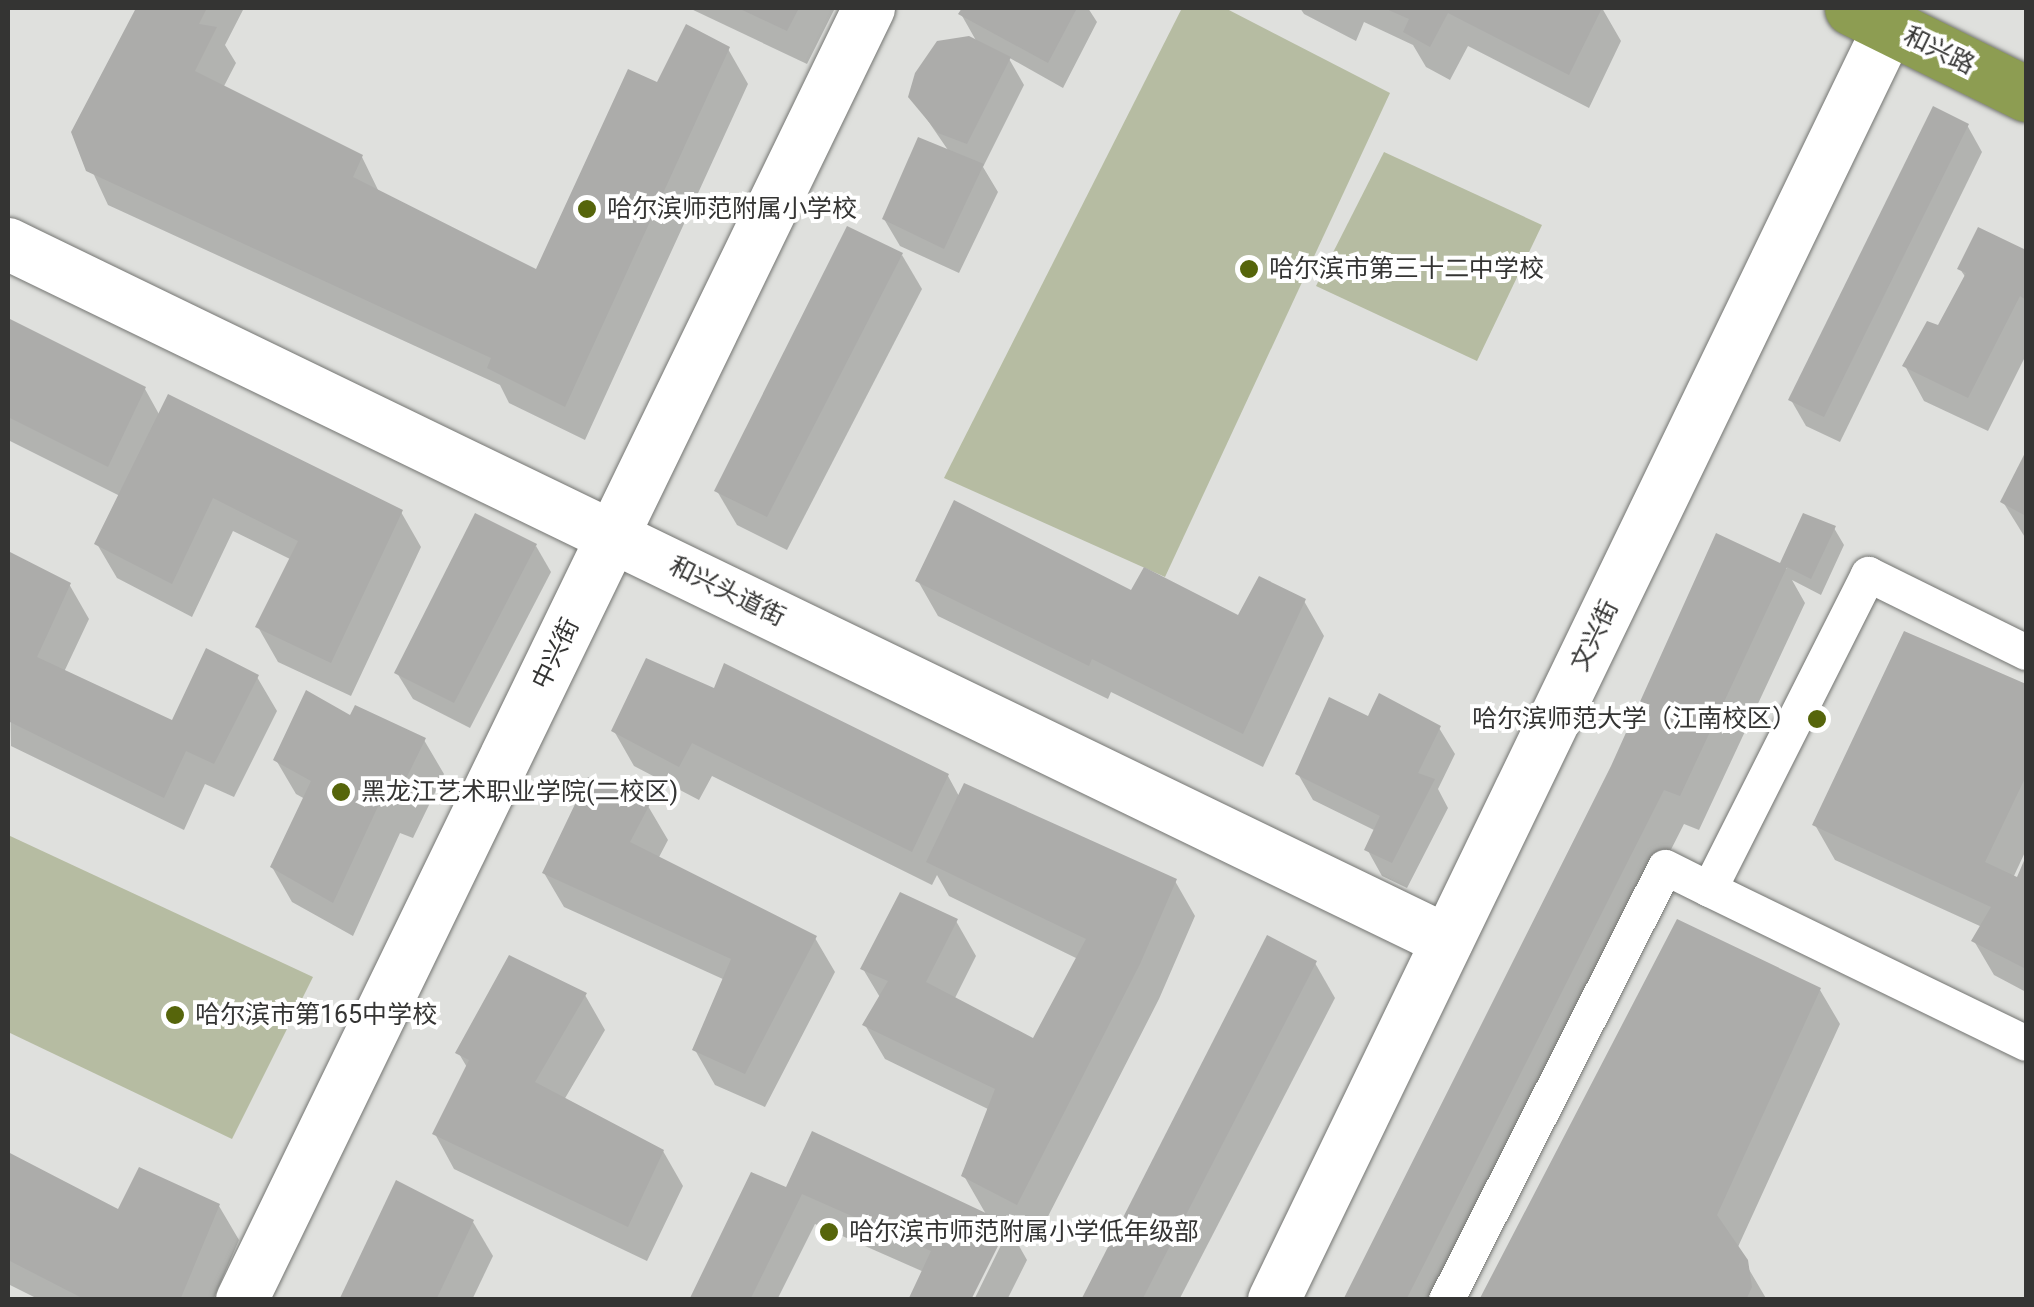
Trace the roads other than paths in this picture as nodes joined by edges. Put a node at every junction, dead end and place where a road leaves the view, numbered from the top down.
1 (868, 8) edge
2 (1870, 18) edge
3 (2026, 94) edge
4 (8, 244) edge
5 (614, 537) junction
6 (2026, 652) edge
7 (1709, 889) junction
8 (1447, 941) junction
9 (2026, 1043) edge
10 (242, 1300) edge
11 (1274, 1300) edge
12 (1446, 1300) edge

1 - 5 street, 中兴街
2 - 3 highway, 和兴路
2 - 8 street, 文兴街
4 - 5 street, 和兴头道街
5 - 8 street, 和兴头道街
5 - 10 street, 中兴街
6 - 7 street
7 - 9 street
7 - 12 street
8 - 11 street, 文兴街

